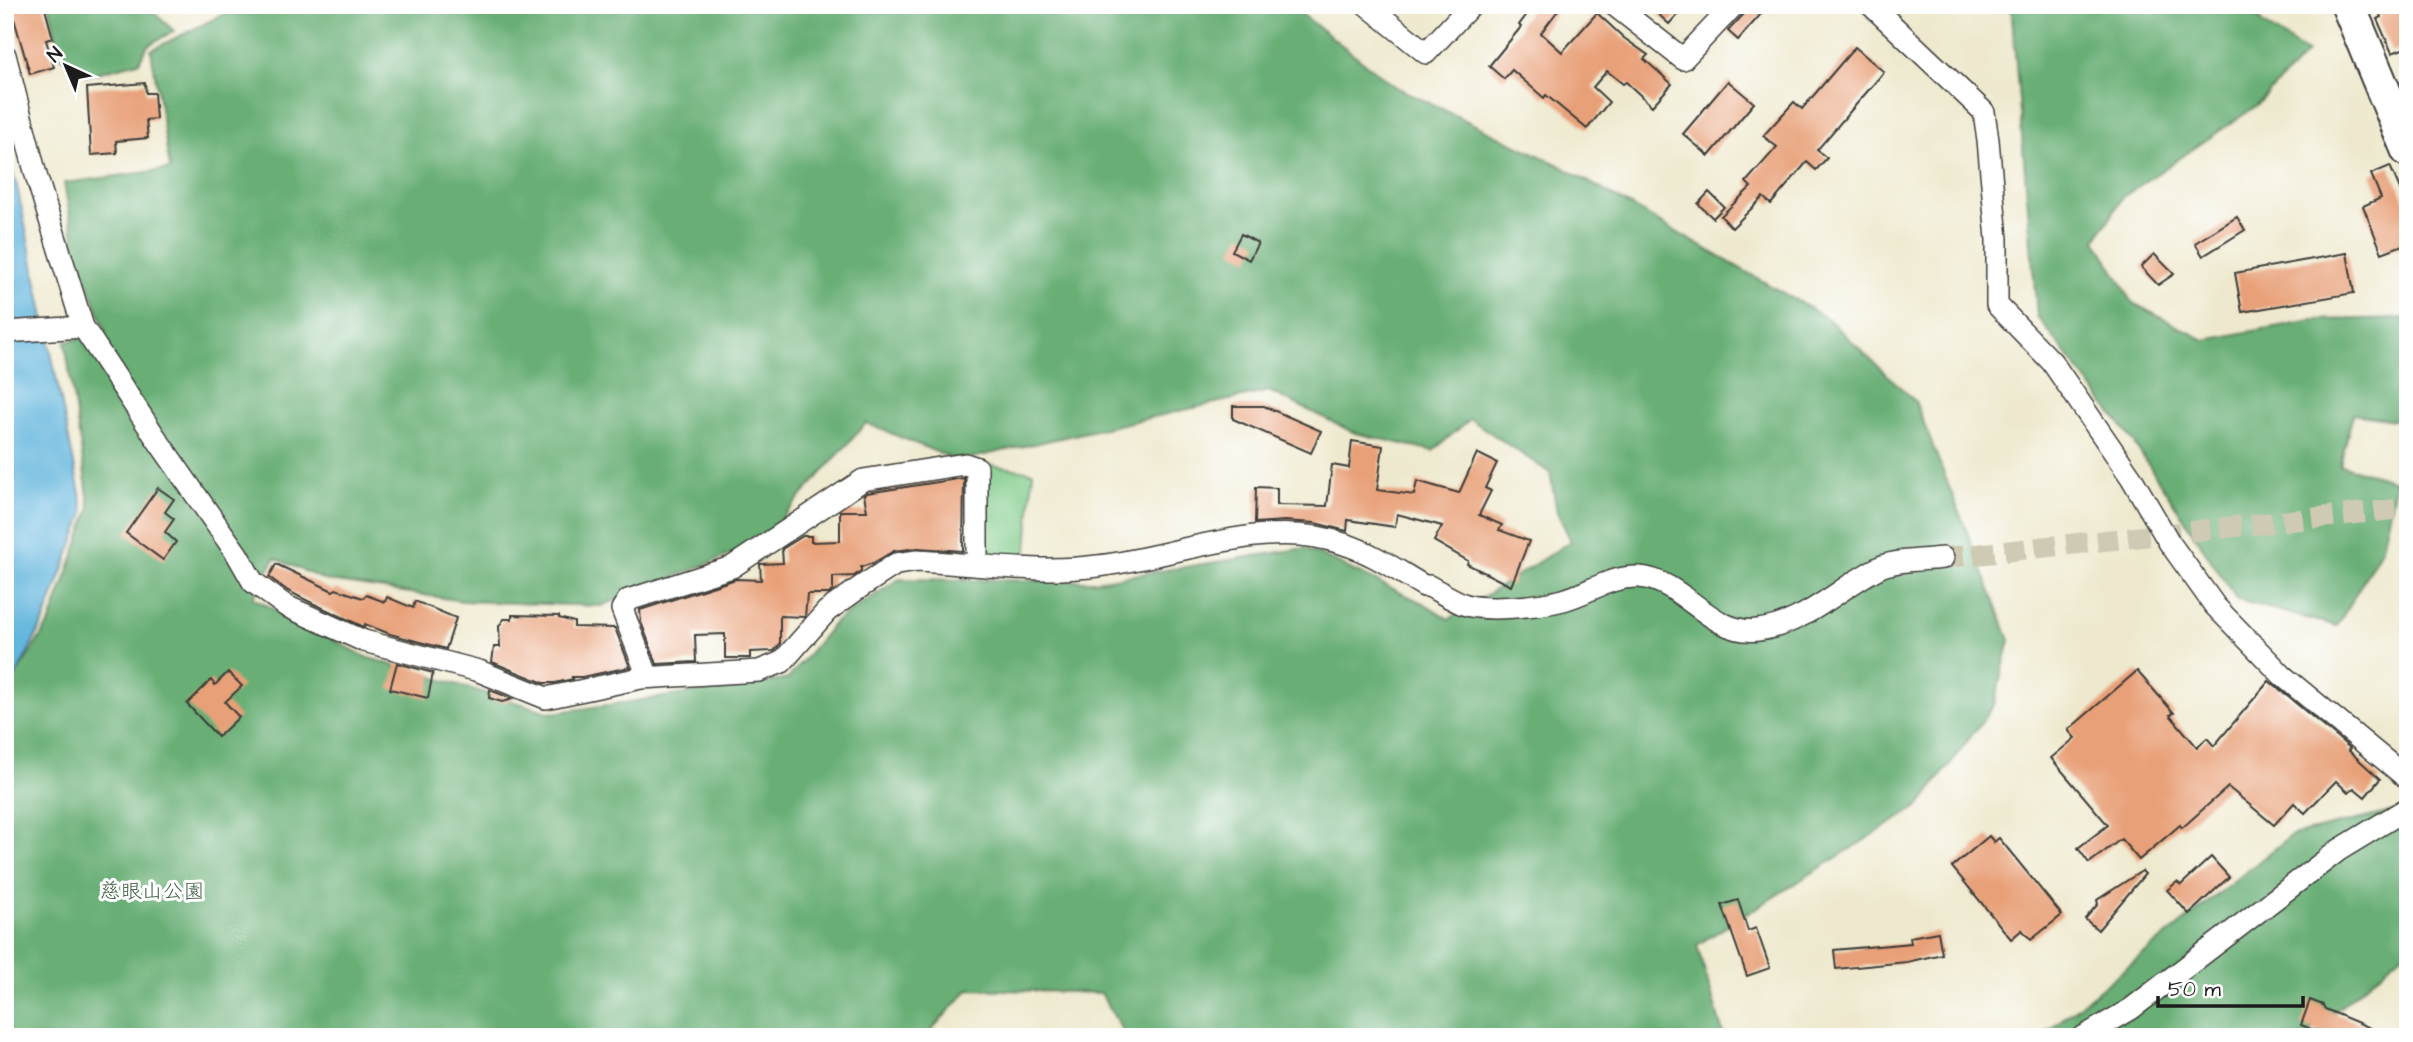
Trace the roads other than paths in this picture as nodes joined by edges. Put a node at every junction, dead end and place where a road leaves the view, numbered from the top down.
1 (1367, 5) edge
2 (1471, 5) edge
3 (1614, 5) edge
4 (1734, 5) edge
5 (1871, 5) edge
6 (2348, 5) edge
7 (5, 55) edge
8 (2408, 150) edge
9 (83, 327) junction
10 (5, 332) edge
11 (1943, 558) tunnel mouth
12 (977, 565) junction
13 (648, 677) junction
14 (2408, 779) edge
15 (2408, 808) edge
16 (2083, 1037) edge

1 - 2 street
3 - 4 street
5 - 14 street
6 - 8 main road
7 - 9 street
9 - 10 street
9 - 13 street
11 - 12 street
12 - 13 street
12 - 13 street
15 - 16 street

